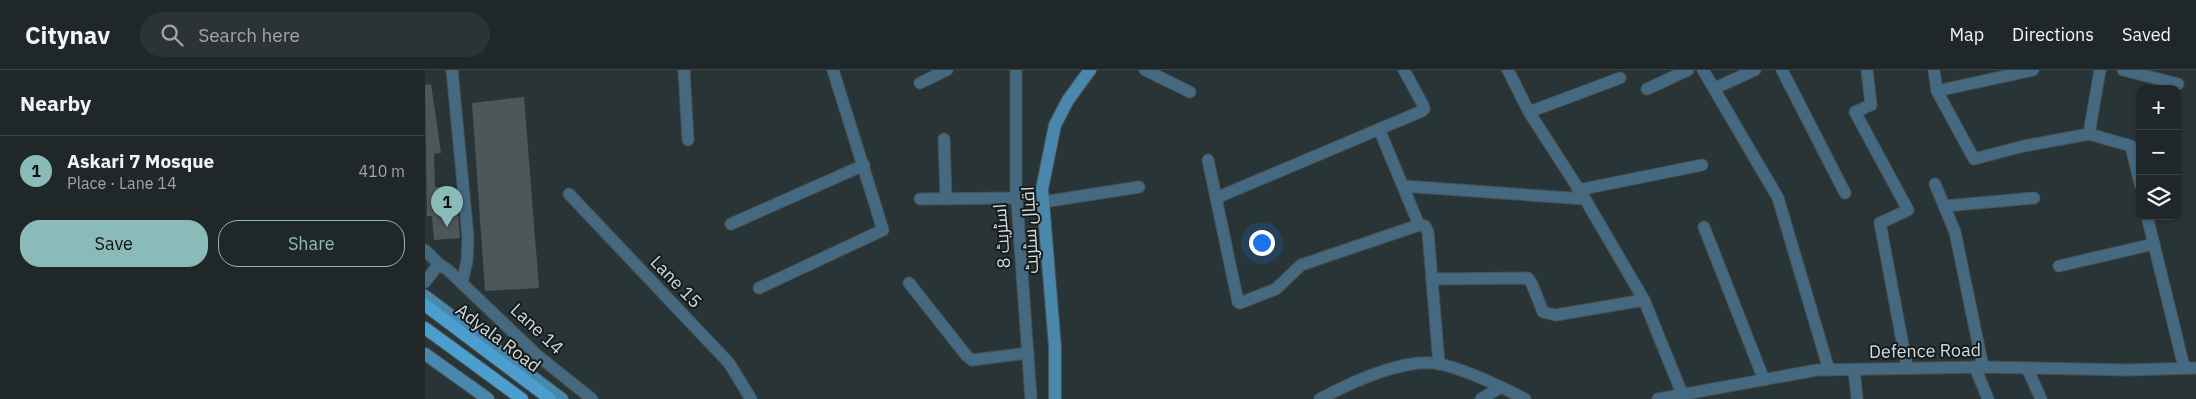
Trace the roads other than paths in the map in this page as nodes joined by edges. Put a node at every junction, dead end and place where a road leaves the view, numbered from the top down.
1 (452, 70) edge
2 (684, 70) edge
3 (833, 70) edge
4 (1016, 70) edge
5 (1090, 70) edge
6 (1145, 70) edge
7 (1404, 70) edge
8 (1508, 70) edge
9 (1688, 70) edge
10 (1703, 70) edge
11 (1755, 70) edge
12 (1781, 70) edge
13 (1867, 70) edge
14 (1934, 70) edge
15 (2033, 70) edge
16 (2100, 70) edge
17 (2123, 70) edge
18 (944, 71) edge
19 (1992, 74) edge
20 (1620, 78) dead end
21 (920, 83) dead end
22 (2178, 84) dead end
23 (1715, 88) junction
24 (1647, 89) dead end
25 (1937, 91) junction
26 (1190, 92) dead end
27 (1529, 112) junction
28 (1379, 129) junction
29 (2089, 134) junction
30 (944, 139) dead end
31 (688, 140) dead end
32 (1208, 160) dead end
33 (864, 165) junction
34 (1702, 165) dead end
35 (2138, 175) edge
36 (1935, 184) dead end
37 (1403, 186) junction
38 (1139, 187) dead end
39 (1845, 193) dead end
40 (569, 194) dead end
41 (1581, 195) junction
42 (1017, 198) junction
43 (1216, 198) junction
44 (2034, 198) dead end
45 (920, 199) dead end
46 (946, 199) junction
47 (1043, 202) junction
48 (1945, 206) junction
49 (2148, 220) edge
50 (731, 224) dead end
51 (1419, 225) junction
52 (1704, 227) dead end
53 (2154, 244) junction
54 (425, 250) edge
55 (439, 264) junction
56 (2059, 266) dead end
57 (1431, 279) junction
58 (425, 282) edge
59 (462, 282) junction
60 (909, 283) dead end
61 (759, 288) dead end
62 (425, 296) edge
63 (1644, 300) junction
64 (425, 306) edge
65 (425, 328) edge
66 (1028, 353) junction
67 (425, 354) edge
68 (1439, 364) junction
69 (1979, 367) junction
70 (1907, 368) junction
71 (2027, 368) junction
72 (2190, 368) edge
73 (1829, 370) junction
74 (1855, 370) junction
75 (1764, 380) junction
76 (1501, 387) junction
77 (1676, 397) edge
78 (488, 399) edge
79 (522, 399) edge
80 (550, 399) edge
81 (562, 399) edge
82 (592, 399) edge
83 (751, 399) edge
84 (1031, 399) edge
85 (1055, 399) edge
86 (1320, 399) edge
87 (1481, 399) edge
88 (1525, 399) edge
89 (1658, 399) edge
90 (1857, 399) edge
91 (1988, 399) edge
92 (2041, 399) edge

1 - 59 street
2 - 31 street
3 - 33 street
4 - 42 street, اسٹریٹ 8
5 - 47 street, اقبال سٹریٹ
6 - 26 street
7 - 28 street
8 - 27 street
9 - 24 street
10 - 23 street
11 - 23 street
12 - 39 street
13 - 70 street
14 - 25 street
15 - 19 street
16 - 29 street
17 - 22 street
18 - 21 street
19 - 25 street
20 - 27 street
23 - 73 street
25 - 29 street
27 - 41 street
28 - 37 street
28 - 43 street
29 - 35 street
30 - 46 street
32 - 43 street
33 - 50 street
33 - 61 street
34 - 41 street
36 - 48 street
37 - 41 street
37 - 51 street
38 - 47 street
40 - 83 street, Lane 15
41 - 63 street
42 - 46 street
42 - 66 street, اسٹریٹ 8
43 - 51 street
44 - 48 street
45 - 46 street
47 - 85 street, اقبال سٹریٹ
48 - 69 street
49 - 53 street
51 - 57 street
52 - 75 street
53 - 56 street
53 - 72 street
54 - 55 street, Lane 14
55 - 58 street
55 - 59 street, Lane 14
57 - 63 street
57 - 68 street
59 - 82 street, Lane 14
60 - 66 street
62 - 81 street
63 - 77 street
64 - 80 main road, Adyala Road
65 - 79 main road
66 - 84 street, اسٹریٹ 8
67 - 78 street
68 - 76 street
68 - 86 street
69 - 70 street, Defence Road
69 - 71 street, Defence Road
69 - 91 street
70 - 74 street, Defence Road
71 - 72 street, Defence Road
71 - 92 street
73 - 74 street, Defence Road
73 - 75 street, Defence Road
74 - 90 street
75 - 77 street, Defence Road
76 - 87 street
76 - 88 street
77 - 89 street, Defence Road

